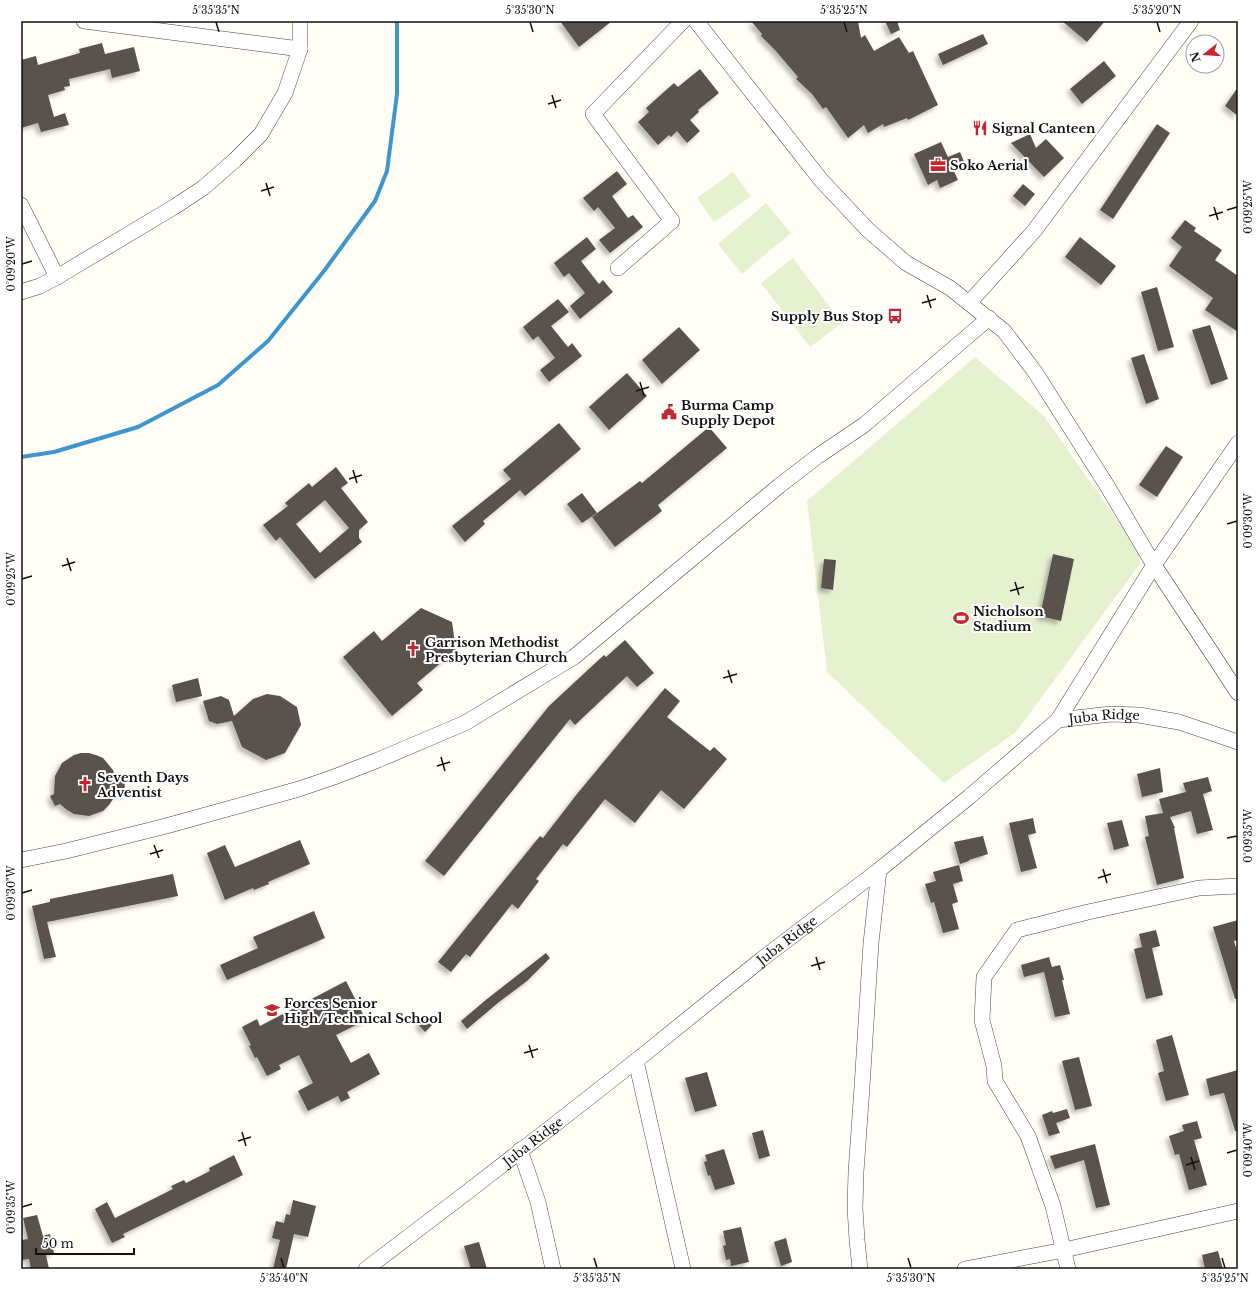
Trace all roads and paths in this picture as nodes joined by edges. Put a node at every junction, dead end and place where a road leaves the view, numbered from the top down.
1 (84, 21) edge
2 (300, 21) edge
3 (683, 21) edge
4 (696, 21) edge
5 (1191, 21) edge
6 (300, 49) junction
7 (21, 205) edge
8 (618, 268) dead end
9 (57, 277) junction
10 (21, 292) edge
11 (969, 303) junction
12 (989, 318) junction
13 (1238, 443) edge
14 (1154, 565) junction
15 (1238, 693) edge
16 (1058, 720) junction
17 (1238, 742) edge
18 (21, 860) edge
19 (879, 870) junction
20 (1238, 886) edge
21 (636, 1061) junction
22 (520, 1150) junction
23 (1238, 1211) edge
24 (1064, 1250) junction
25 (366, 1269) edge
26 (553, 1269) edge
27 (683, 1269) edge
28 (860, 1269) edge
29 (965, 1269) edge
30 (1068, 1269) edge

1 - 6 street
2 - 6 street
3 - 8 street
4 - 11 street
5 - 11 street
6 - 9 street
7 - 9 street
9 - 10 street
11 - 12 street
12 - 14 street
12 - 18 street
13 - 14 street
14 - 15 street
14 - 16 street
16 - 17 street, Juba Ridge
16 - 19 street, Juba Ridge
19 - 21 street, Juba Ridge
19 - 28 street
20 - 24 street
21 - 22 street, Juba Ridge
21 - 27 street
22 - 25 street, Juba Ridge
22 - 26 street
23 - 24 street
24 - 29 street
24 - 30 street

